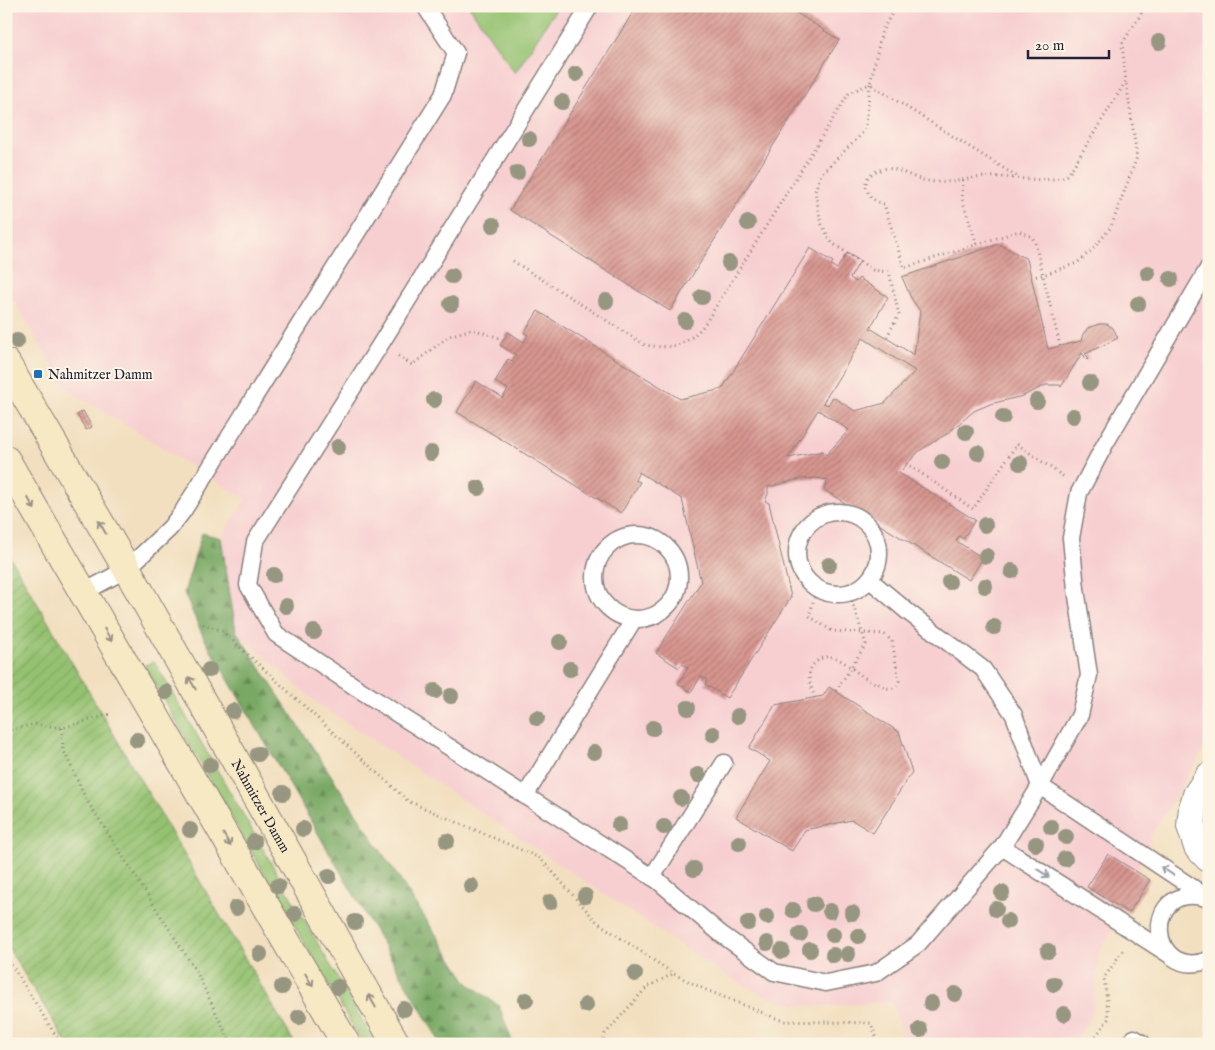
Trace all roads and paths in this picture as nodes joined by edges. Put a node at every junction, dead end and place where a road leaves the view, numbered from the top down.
1 (425, 6) edge
2 (590, 6) edge
3 (896, 6) edge
4 (1146, 6) edge
5 (1126, 81) junction
6 (870, 84) junction
7 (1020, 178) junction
8 (963, 180) junction
9 (977, 245) junction
10 (513, 261) dead end
11 (1209, 267) edge
12 (1044, 275) junction
13 (1031, 277) dead end
14 (886, 338) dead end
15 (503, 340) dead end
16 (380, 345) junction
17 (1060, 346) dead end
18 (6, 363) edge
19 (6, 460) edge
20 (906, 463) dead end
21 (1082, 488) junction
22 (127, 569) junction
23 (870, 580) junction
24 (817, 589) junction
25 (84, 592) junction
26 (849, 593) junction
27 (634, 619) junction
28 (203, 624) dead end
29 (862, 632) junction
30 (851, 668) junction
31 (836, 691) dead end
32 (814, 698) dead end
33 (110, 714) dead end
34 (62, 728) junction
35 (6, 731) edge
36 (724, 763) dead end
37 (1209, 777) edge
38 (1040, 786) junction
39 (525, 796) junction
40 (1002, 847) junction
41 (1209, 858) edge
42 (652, 877) junction
43 (1208, 898) edge
44 (1135, 932) junction
45 (1170, 954) junction
46 (6, 956) edge
47 (1209, 960) edge
48 (674, 974) junction
49 (61, 1044) edge
50 (231, 1044) edge
51 (346, 1044) edge
52 (396, 1044) edge
53 (603, 1044) edge
54 (879, 1044) edge
55 (1090, 1044) edge

1 - 22 lane
2 - 16 lane
3 - 6 path
4 - 5 path
5 - 7 path
5 - 12 path
6 - 7 path
6 - 10 path
6 - 14 path
7 - 8 path
8 - 9 path
8 - 9 path
9 - 12 path
11 - 21 lane
12 - 13 path
12 - 17 path
15 - 16 path
16 - 39 lane
22 -> 18 main road, Nahmitzer Damm
19 -> 25 main road
20 - 21 path
21 - 38 lane
22 - 25 lane
52 -> 22 main road, Nahmitzer Damm
23 - 24 lane
23 - 26 lane
23 - 38 lane
24 - 26 lane
24 - 29 path
25 -> 51 main road
26 - 29 path
27 - 27 lane
27 - 39 lane
28 - 48 path
29 - 30 path
29 - 30 path
30 - 31 path
30 - 32 path
33 - 34 path
34 - 35 path
34 - 50 path
36 - 42 lane
37 - 41 street
38 - 40 lane
43 -> 38 lane
39 - 42 lane
40 - 42 lane
40 -> 44 lane
43 - 45 lane
44 - 45 lane
44 - 55 path
45 - 47 lane
46 - 49 path
48 - 53 path
48 - 54 path

